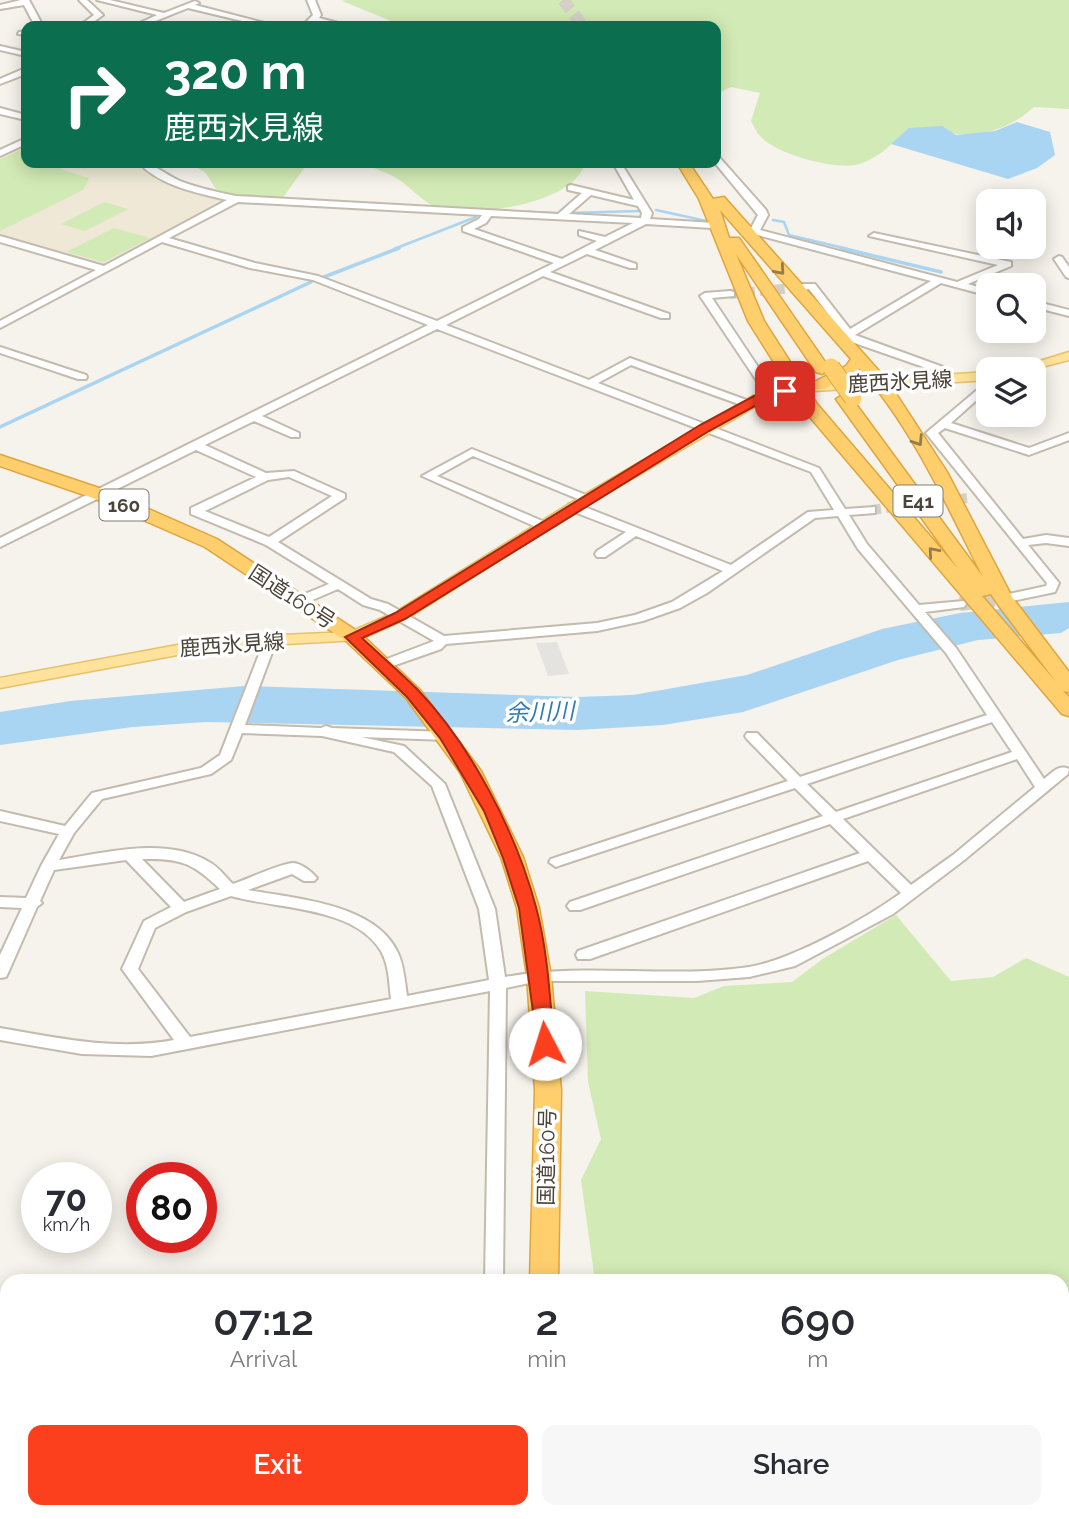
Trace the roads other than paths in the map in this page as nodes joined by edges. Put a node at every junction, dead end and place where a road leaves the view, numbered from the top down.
1 (83, 0) edge
2 (101, 0) edge
3 (202, 0) edge
4 (311, 0) edge
5 (26, 1) edge
6 (188, 6) junction
7 (0, 8) edge
8 (165, 15) junction
9 (314, 19) junction
10 (36, 21) edge
11 (91, 21) edge
12 (150, 21) edge
13 (251, 21) edge
14 (312, 21) edge
15 (323, 21) edge
16 (0, 48) edge
17 (21, 53) edge
18 (21, 73) edge
19 (0, 82) edge
20 (0, 111) edge
21 (21, 117) edge
22 (21, 143) edge
23 (0, 153) edge
24 (721, 165) edge
25 (149, 168) edge
26 (620, 168) edge
27 (687, 168) edge
28 (695, 168) edge
29 (571, 188) dead end
30 (589, 192) junction
31 (236, 199) junction
32 (713, 200) junction
33 (642, 204) junction
34 (487, 214) junction
35 (560, 218) junction
36 (645, 221) junction
37 (712, 225) dead end
38 (582, 233) dead end
39 (874, 236) dead end
40 (0, 239) edge
41 (161, 239) junction
42 (607, 242) junction
43 (589, 251) junction
44 (1059, 259) dead end
45 (564, 263) junction
46 (633, 266) dead end
47 (105, 269) junction
48 (544, 273) junction
49 (1069, 275) edge
50 (939, 280) junction
51 (958, 285) junction
52 (803, 287) tunnel mouth
53 (976, 290) edge
54 (730, 294) tunnel mouth
55 (1046, 307) edge
56 (1069, 313) edge
57 (665, 316) dead end
58 (0, 325) edge
59 (438, 325) junction
60 (849, 334) junction
61 (0, 350) edge
62 (1069, 356) edge
63 (859, 359) junction
64 (1046, 362) edge
65 (82, 376) dead end
66 (949, 380) junction
67 (976, 380) edge
68 (881, 383) junction
69 (589, 384) junction
70 (818, 386) junction
71 (799, 388) junction
72 (976, 391) edge
73 (771, 394) junction
74 (748, 404) junction
75 (255, 417) junction
76 (944, 424) junction
77 (705, 428) junction
78 (295, 435) dead end
79 (1069, 436) edge
80 (197, 446) junction
81 (0, 460) edge
82 (0, 473) edge
83 (265, 477) junction
84 (984, 497) junction
85 (91, 498) junction
86 (587, 499) junction
87 (967, 499) tunnel mouth
88 (573, 507) junction
89 (871, 510) tunnel mouth
90 (843, 513) junction
91 (543, 526) junction
92 (635, 532) junction
93 (270, 542) junction
94 (1069, 542) edge
95 (0, 543) edge
96 (1020, 543) junction
97 (601, 554) dead end
98 (732, 570) junction
99 (339, 584) junction
100 (299, 601) junction
101 (988, 601) junction
102 (917, 611) junction
103 (400, 616) junction
104 (353, 637) junction
105 (271, 639) junction
106 (442, 640) junction
107 (1022, 642) junction
108 (384, 665) junction
109 (0, 683) edge
110 (1069, 686) edge
111 (1069, 710) edge
112 (995, 717) junction
113 (236, 729) junction
114 (326, 730) junction
115 (447, 736) junction
116 (752, 736) dead end
117 (1020, 754) junction
118 (1063, 771) dead end
119 (796, 781) junction
120 (1042, 786) junction
121 (0, 816) edge
122 (832, 818) junction
123 (68, 831) junction
124 (130, 855) junction
125 (870, 855) junction
126 (556, 862) dead end
127 (48, 866) junction
128 (309, 878) dead end
129 (235, 892) junction
130 (910, 893) junction
131 (0, 902) edge
132 (34, 903) junction
133 (575, 906) dead end
134 (181, 908) junction
135 (584, 955) dead end
136 (0, 973) edge
137 (539, 976) junction
138 (498, 985) junction
139 (400, 1003) junction
140 (0, 1034) edge
141 (186, 1044) junction
142 (494, 1274) edge
143 (544, 1274) edge

1 - 11 street
2 - 8 street
3 - 6 street
4 - 9 street
5 - 7 street
5 - 10 street
6 - 8 street
6 - 13 street
8 - 12 street
9 - 14 street
9 - 15 street
16 - 17 street
18 - 19 street
20 - 21 street
22 - 23 street
24 - 50 street
25 - 31 street
26 - 33 street
27 - 32 highway, E41
28 - 32 highway, E41
29 - 30 street
30 - 33 street
30 - 35 street
31 - 34 street
31 - 41 street
32 -> 63 highway
32 - 71 highway
32 - 101 highway, E41
33 - 36 street
34 - 35 street
34 - 45 street
35 - 36 street
36 - 37 street
36 - 42 street
38 - 42 street
39 - 51 street
40 - 47 street
41 - 47 street
41 - 59 street
42 - 43 street
43 - 45 street
43 - 46 street
44 - 49 street
45 - 48 street
47 - 58 street
48 - 57 street
48 - 59 street
50 - 51 street
50 - 60 street
51 - 53 street
52 - 60 street
54 - 73 street
55 - 56 street
59 - 69 street
59 - 75 street
60 - 66 street
61 - 65 street
62 - 64 main road
63 - 68 highway
63 - 70 highway
66 - 67 main road, 鹿西氷見線
66 - 68 main road, 鹿西氷見線
68 - 70 main road, 鹿西氷見線
68 -> 101 highway
69 - 74 street
69 - 77 street
70 - 71 main road, 鹿西氷見線
71 - 73 main road, 鹿西氷見線
101 -> 71 highway
72 - 76 street
73 - 74 main road, 鹿西氷見線
74 - 77 main road, 鹿西氷見線
75 - 78 street
75 - 80 street
76 - 79 street
76 - 84 street
77 - 86 main road, 鹿西氷見線
77 - 90 street
80 - 83 street
80 - 85 street
81 - 85 highway, 国道160号 / 160
82 - 85 highway, 国道160号 / 160
83 - 93 street
83 - 93 street
84 - 87 street
84 - 96 street
85 - 95 street
85 - 100 highway, 国道160号 / 160
86 - 88 main road, 鹿西氷見線
86 - 91 street
88 - 91 main road, 鹿西氷見線
88 - 92 street
89 - 90 street
90 - 98 street
90 - 102 street
91 - 103 main road, 鹿西氷見線
92 - 97 street
92 - 98 street
93 - 99 street
94 - 96 street
96 - 101 street
98 - 106 street
99 - 100 street
99 - 103 street
100 - 104 highway, 国道160号 / 160
101 - 102 street
101 - 107 highway
101 - 107 highway, E41
102 - 112 street
103 - 104 main road, 鹿西氷見線
103 - 106 street
104 - 105 main road, 鹿西氷見線
104 - 108 highway, 国道160号 / 160
105 - 109 main road, 鹿西氷見線
105 - 113 street
106 - 108 street
107 - 110 highway, E41
107 - 111 highway
108 - 115 highway, 国道160号 / 160
112 - 117 street
112 - 119 street
113 - 114 street
113 - 123 street
114 - 115 street
114 - 138 street
115 - 137 highway, 国道160号 / 160
116 - 119 street
117 - 120 street
117 - 122 street
118 - 120 street
119 - 122 street
119 - 126 street
120 - 130 street
121 - 123 street
122 - 125 street
122 - 133 street
123 - 127 street
124 - 127 street
124 - 129 street
124 - 134 street
125 - 130 street
125 - 135 street
127 - 132 street
128 - 129 street
129 - 134 street
129 - 139 street
130 - 137 street
131 - 132 street
132 - 136 street
134 - 141 street
137 - 138 street
137 - 143 highway, 国道160号 / 160
138 - 139 street
138 - 142 street
139 - 141 street
140 - 141 street

